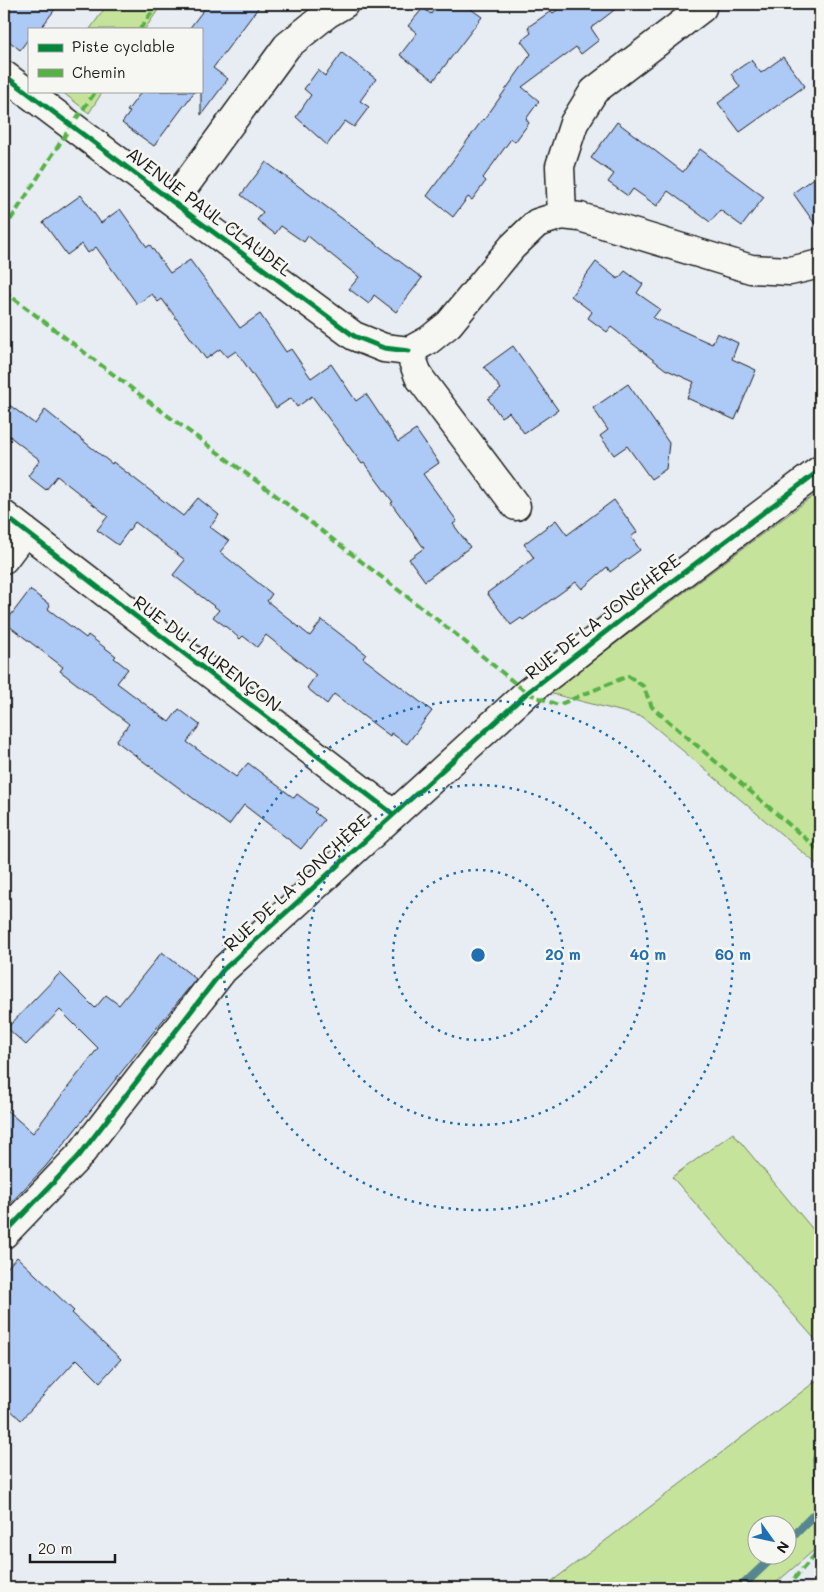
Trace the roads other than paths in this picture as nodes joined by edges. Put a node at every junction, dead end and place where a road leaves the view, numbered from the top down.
1 (344, 4) edge
2 (702, 8) dead end
3 (4, 75) edge
4 (173, 202) junction
5 (562, 215) junction
6 (820, 264) edge
7 (408, 351) junction
8 (820, 470) edge
9 (516, 506) dead end
10 (14, 523) edge
11 (4, 559) edge
12 (393, 814) junction
13 (4, 1234) edge

1 - 4 street
2 - 5 street
3 - 4 street, AVENUE PAUL CLAUDEL
4 - 7 street, AVENUE PAUL CLAUDEL
5 - 6 street
5 - 7 street
7 - 9 street
8 - 12 street, RUE DE LA JONCHÈRE
10 - 11 street
10 - 12 street, RUE DU LAURENÇON
12 - 13 street, RUE DE LA JONCHÈRE

